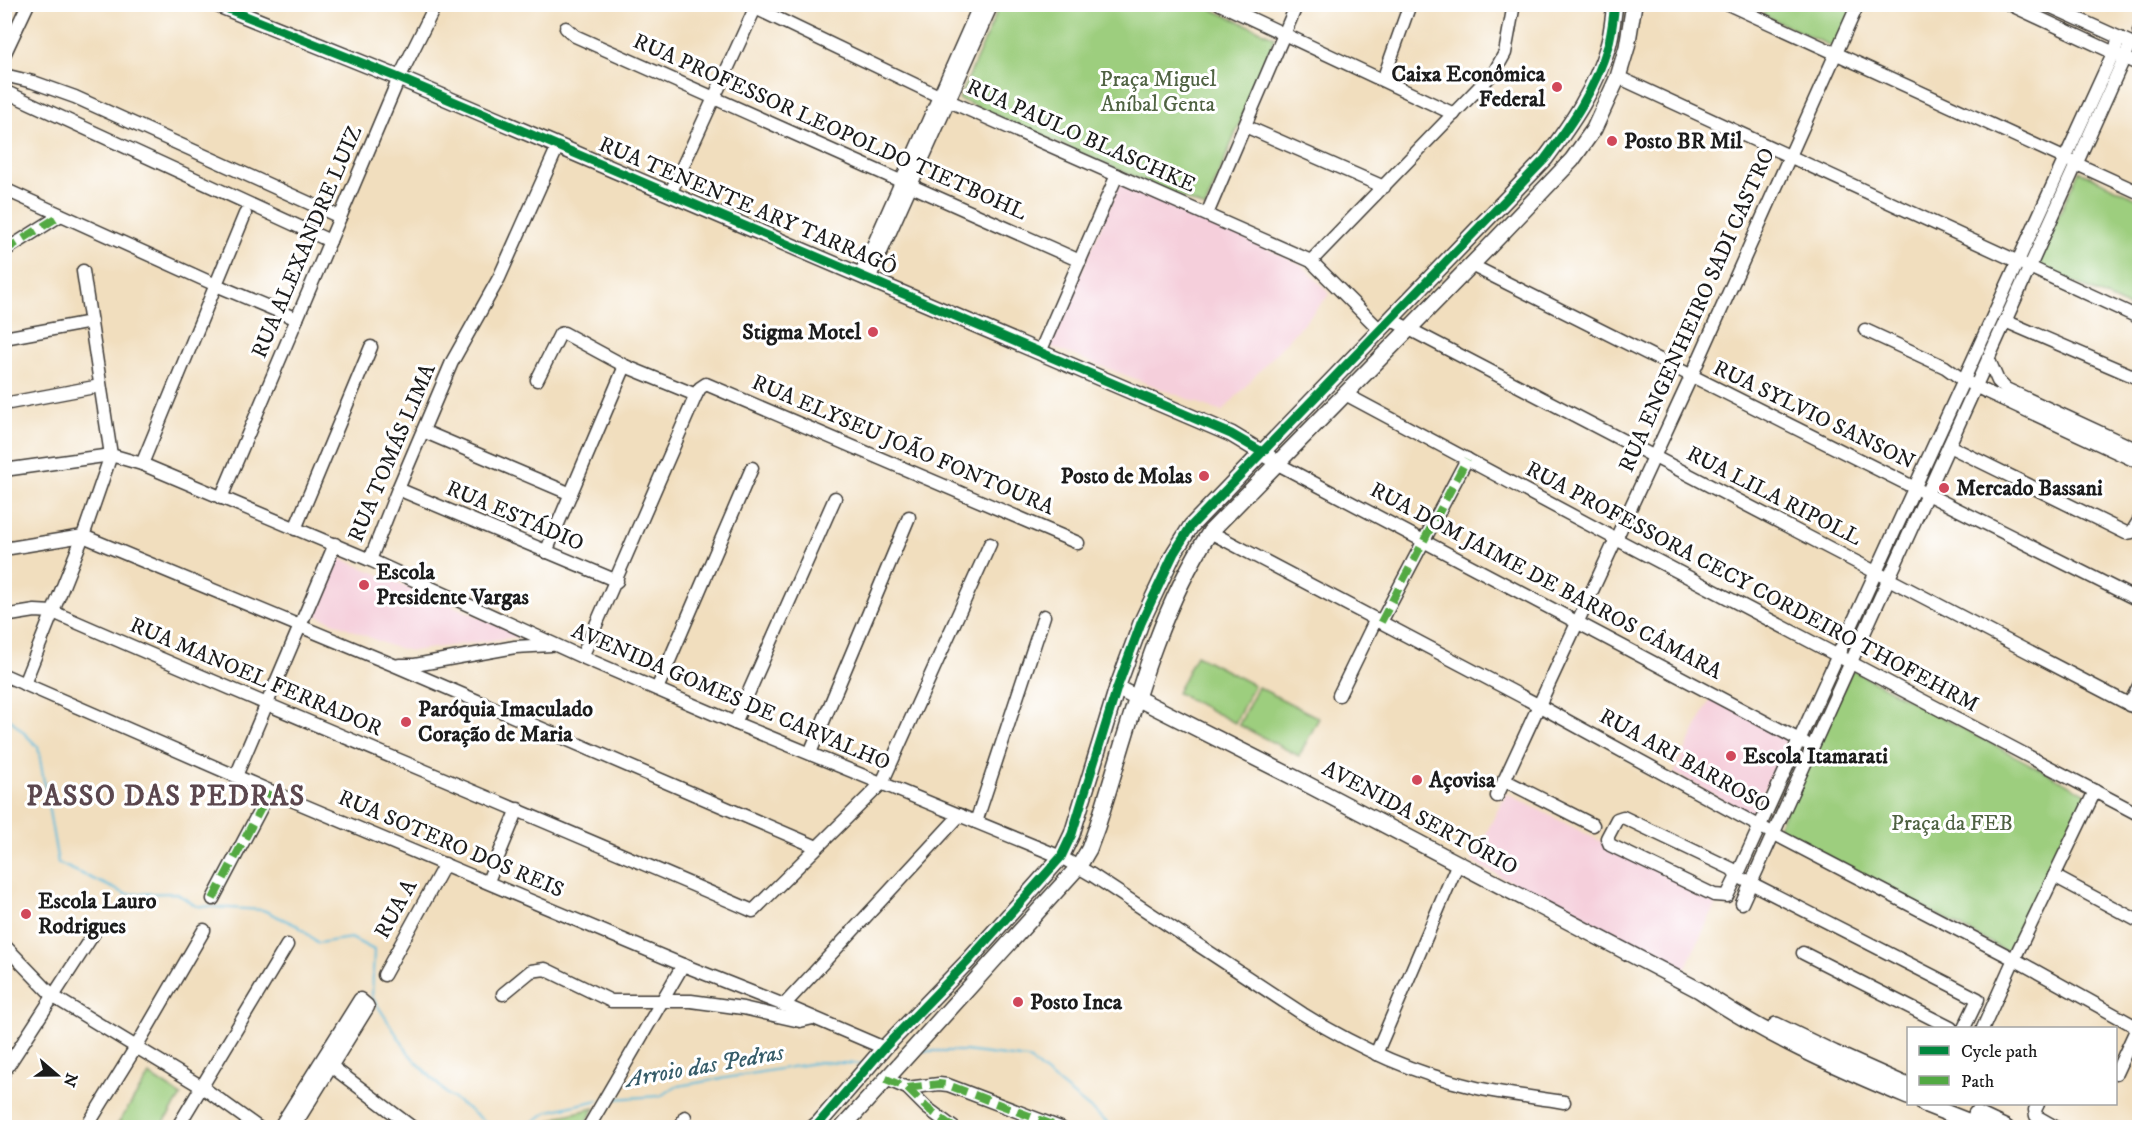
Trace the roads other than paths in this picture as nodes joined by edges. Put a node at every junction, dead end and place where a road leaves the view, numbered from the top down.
1 (28, 4) edge
2 (216, 4) edge
3 (436, 4) edge
4 (1220, 4) edge
5 (1297, 4) edge
6 (1410, 4) edge
7 (1514, 4) edge
8 (1615, 4) edge
9 (1634, 4) edge
10 (1728, 4) edge
11 (1858, 4) edge
12 (2009, 4) edge
13 (2045, 4) edge
14 (753, 6) edge
15 (984, 6) edge
16 (1754, 10) edge
17 (566, 28) dead end
18 (1284, 34) junction
19 (2128, 43) edge
20 (1836, 53) junction
21 (4, 55) edge
22 (2123, 58) edge
23 (4, 75) edge
24 (1618, 77) junction
25 (399, 78) junction
26 (1383, 80) junction
27 (4, 91) edge
28 (715, 98) junction
29 (944, 98) junction
30 (1454, 114) junction
31 (1245, 126) junction
32 (558, 146) junction
33 (1789, 156) junction
34 (2070, 162) junction
35 (1117, 174) junction
36 (907, 184) junction
37 (1384, 187) junction
38 (4, 189) edge
39 (2139, 193) edge
40 (670, 194) junction
41 (245, 214) dead end
42 (1207, 214) junction
43 (61, 216) junction
44 (340, 217) junction
45 (330, 241) junction
46 (4, 251) edge
47 (1080, 261) junction
48 (1311, 261) junction
49 (1471, 265) junction
50 (2023, 265) junction
51 (82, 271) dead end
52 (864, 277) junction
53 (216, 285) junction
54 (2139, 318) edge
55 (297, 319) junction
56 (2005, 321) junction
57 (91, 322) junction
58 (1385, 325) junction
59 (1408, 328) junction
60 (1865, 330) dead end
61 (4, 338) edge
62 (371, 347) dead end
63 (1041, 352) junction
64 (1988, 358) junction
65 (625, 366) junction
66 (1690, 377) junction
67 (537, 380) dead end
68 (1963, 380) junction
69 (2139, 380) edge
70 (100, 386) junction
71 (1976, 386) junction
72 (1345, 394) junction
73 (696, 396) junction
74 (4, 404) edge
75 (423, 431) junction
76 (1948, 446) junction
77 (2139, 450) edge
78 (1262, 452) junction
79 (111, 455) junction
80 (1654, 457) junction
81 (1467, 459) junction
82 (1275, 463) junction
83 (2139, 463) edge
84 (142, 464) junction
85 (752, 468) dead end
86 (4, 470) edge
87 (1914, 487) junction
88 (398, 489) junction
89 (571, 494) junction
90 (1927, 494) junction
91 (221, 498) junction
92 (835, 498) dead end
93 (909, 518) dead end
94 (2139, 519) edge
95 (295, 529) junction
96 (1210, 532) junction
97 (83, 536) junction
98 (1616, 539) junction
99 (1423, 542) junction
100 (1078, 543) dead end
101 (335, 544) junction
102 (990, 544) dead end
103 (4, 549) edge
104 (546, 552) junction
105 (370, 560) junction
106 (1875, 572) junction
107 (1888, 579) junction
108 (617, 580) junction
109 (2139, 601) edge
110 (53, 612) junction
111 (4, 616) edge
112 (1044, 616) dead end
113 (1378, 620) junction
114 (1577, 622) junction
115 (302, 626) junction
116 (555, 645) junction
117 (1837, 656) junction
118 (582, 657) junction
119 (439, 661) junction
120 (1850, 663) junction
121 (396, 666) junction
122 (4, 675) edge
123 (24, 684) junction
124 (2139, 684) edge
125 (445, 687) junction
126 (1117, 688) junction
127 (657, 689) junction
128 (1339, 695) dead end
129 (1138, 698) junction
130 (266, 705) junction
131 (1538, 705) junction
132 (2134, 707) edge
133 (735, 723) junction
134 (1799, 739) junction
135 (1812, 746) junction
136 (810, 753) junction
137 (236, 776) junction
138 (1504, 780) junction
139 (882, 783) junction
140 (270, 791) junction
141 (2095, 791) junction
142 (1497, 796) dead end
143 (518, 809) junction
144 (2139, 815) edge
145 (960, 816) junction
146 (976, 822) junction
147 (1593, 825) dead end
148 (1759, 826) junction
149 (1773, 832) junction
150 (817, 848) junction
151 (1060, 857) junction
152 (1458, 863) junction
153 (446, 864) junction
154 (1079, 866) junction
155 (1737, 876) junction
156 (2054, 876) junction
157 (488, 881) junction
158 (1751, 882) junction
159 (213, 899) dead end
160 (1742, 903) dead end
161 (2139, 922) edge
162 (204, 930) dead end
163 (94, 933) dead end
164 (4, 945) edge
165 (287, 945) dead end
166 (1803, 952) dead end
167 (2014, 959) junction
168 (683, 965) junction
169 (384, 975) dead end
170 (1699, 990) junction
171 (503, 994) dead end
172 (54, 998) junction
173 (663, 1000) junction
174 (784, 1005) junction
175 (813, 1018) junction
176 (1947, 1027) edge
177 (1965, 1027) edge
178 (1984, 1027) edge
179 (2138, 1028) edge
180 (136, 1047) junction
181 (882, 1050) junction
182 (1376, 1054) junction
183 (331, 1066) junction
184 (2117, 1069) edge
185 (4, 1072) edge
186 (886, 1079) junction
187 (1907, 1086) edge
188 (202, 1087) junction
189 (907, 1088) junction
190 (1907, 1097) edge
191 (1564, 1102) dead end
192 (1927, 1105) edge
193 (1952, 1105) edge
194 (2038, 1105) edge
195 (86, 1128) edge
196 (177, 1128) edge
197 (259, 1128) edge
198 (279, 1128) edge
199 (293, 1128) edge
200 (413, 1128) edge
201 (588, 1128) edge
202 (813, 1128) edge
203 (842, 1128) edge
204 (954, 1128) edge
205 (1061, 1128) edge
206 (1985, 1128) edge
207 (2006, 1128) edge
208 (2057, 1128) edge

1 - 21 street
2 - 25 main road, RUA TENENTE ARY TARRAGÔ
3 - 25 street, RUA ALEXANDRE LUIZ
4 - 18 street
5 - 18 street
6 - 26 street
7 - 30 street
8 - 58 main road
9 - 24 main road
10 - 16 street
11 - 20 street, RUA ENGENHEIRO SADI CASTRO
12 - 22 street
13 - 19 street
14 - 28 street
14 - 29 street, RUA PAULO BLASCHKE
15 - 29 street
16 - 20 street
17 - 28 street, RUA PROFESSOR LEOPOLDO TIETBOHL
18 - 26 street
18 - 31 street
19 - 22 street
19 - 22 street
20 - 33 street, RUA ENGENHEIRO SADI CASTRO
20 - 34 street
22 - 34 street
23 - 44 street
24 - 33 street
24 - 49 main road
25 - 32 main road, RUA TENENTE ARY TARRAGÔ
25 - 44 street, RUA ALEXANDRE LUIZ
26 - 30 street
27 - 45 street
28 - 36 street, RUA PROFESSOR LEOPOLDO TIETBOHL
28 - 40 street
29 - 35 street, RUA PAULO BLASCHKE
29 - 36 street
30 - 37 street
31 - 37 street
31 - 42 street
32 - 40 main road, RUA TENENTE ARY TARRAGÔ
32 - 75 street, RUA TOMÁS LIMA
33 - 50 street
33 - 66 street, RUA ENGENHEIRO SADI CASTRO
34 - 39 street
34 - 50 street
35 - 42 street, RUA PAULO BLASCHKE
35 - 47 street
36 - 47 street, RUA PROFESSOR LEOPOLDO TIETBOHL
36 - 52 street
37 - 48 street
38 - 43 street
40 - 52 main road, RUA TENENTE ARY TARRAGÔ
41 - 53 street
42 - 48 street, RUA PAULO BLASCHKE
43 - 46 street
43 - 53 street
44 - 45 street, RUA ALEXANDRE LUIZ
45 - 55 street, RUA ALEXANDRE LUIZ
47 - 63 street
48 - 58 street, RUA PAULO BLASCHKE
49 - 59 main road
49 - 66 street, RUA SYLVIO SANSON
50 - 54 street
50 - 56 street
50 - 68 street
51 - 57 street
52 - 63 main road, RUA TENENTE ARY TARRAGÔ
53 - 55 street
53 - 84 street
55 - 91 street, RUA ALEXANDRE LUIZ
56 - 64 street
56 - 69 street
57 - 61 street
57 - 70 street
58 - 59 street, RUA LILA RIPOLL
58 - 78 main road
59 - 72 main road
59 - 80 street, RUA LILA RIPOLL
60 - 68 street
62 - 95 street
63 - 78 main road, RUA TENENTE ARY TARRAGÔ
64 - 71 street
64 - 77 street
65 - 67 street
65 - 73 street
65 - 89 street
66 - 80 street, RUA ENGENHEIRO SADI CASTRO
66 - 87 street, RUA SYLVIO SANSON
68 - 71 street
68 - 87 street
70 - 74 street
70 - 79 street
71 - 76 street
71 - 83 street
72 - 81 street, RUA PROFESSORA CECY CORDEIRO THOFEHRM
72 - 82 main road
73 - 100 street, RUA ELYSEU JOÃO FONTOURA
73 - 108 street
75 - 88 street, RUA TOMÁS LIMA
75 - 89 street
76 - 90 street
76 - 94 street
78 - 82 main road, RUA DOM JAIME DE BARROS CÂMARA
78 - 126 main road
79 - 84 street
79 - 86 street
79 - 97 street
80 - 98 street, RUA ENGENHEIRO SADI CASTRO
80 - 106 street, RUA LILA RIPOLL
81 - 98 street, RUA PROFESSORA CECY CORDEIRO THOFEHRM
81 - 99 street
82 - 96 main road
82 - 99 street, RUA DOM JAIME DE BARROS CÂMARA
84 - 91 street
85 - 127 street
87 - 90 street, RUA SYLVIO SANSON
87 - 106 street
88 - 104 street, RUA ESTÁDIO
88 - 105 street, RUA TOMÁS LIMA
89 - 104 street
90 - 107 street
90 - 109 street, RUA SYLVIO SANSON
91 - 95 street
92 - 133 street
93 - 136 street
95 - 101 street
96 - 113 street, RUA ARI BARROSO
96 - 129 main road
97 - 103 street
97 - 110 street
97 - 115 street, AVENIDA GOMES DE CARVALHO
98 - 114 street, RUA ENGENHEIRO SADI CASTRO
98 - 117 street, RUA PROFESSORA CECY CORDEIRO THOFEHRM
99 - 113 street
99 - 114 street, RUA DOM JAIME DE BARROS CÂMARA
101 - 105 street
101 - 115 street
102 - 139 street
104 - 108 street, RUA ESTÁDIO
105 - 116 street
106 - 107 street, RUA LILA RIPOLL
106 - 117 street
107 - 120 street
107 - 132 street, RUA LILA RIPOLL
108 - 118 street
110 - 111 street, RUA MANOEL FERRADOR
110 - 123 street
110 - 130 street, RUA MANOEL FERRADOR
112 - 146 street
113 - 128 street
113 - 131 street, RUA ARI BARROSO
114 - 131 street, RUA ENGENHEIRO SADI CASTRO
114 - 134 street, RUA DOM JAIME DE BARROS CÂMARA
115 - 121 street, AVENIDA GOMES DE CARVALHO
115 - 130 street
116 - 118 street, AVENIDA GOMES DE CARVALHO
116 - 119 street, AVENIDA GOMES DE CARVALHO
117 - 120 street, RUA PROFESSORA CECY CORDEIRO THOFEHRM
117 - 134 street
118 - 127 street, AVENIDA GOMES DE CARVALHO
119 - 121 street, AVENIDA GOMES DE CARVALHO
119 - 125 street
120 - 135 street
120 - 141 street, RUA PROFESSORA CECY CORDEIRO THOFEHRM
121 - 125 street
122 - 123 street, RUA SOTERO DOS REIS
123 - 137 street, RUA SOTERO DOS REIS
124 - 132 street
125 - 150 street
126 - 129 main road, AVENIDA SERTÓRIO
126 - 151 main road
127 - 133 street, AVENIDA GOMES DE CARVALHO
129 - 152 main road, AVENIDA SERTÓRIO
129 - 154 main road
130 - 137 street
130 - 143 street, RUA MANOEL FERRADOR
131 - 138 street, RUA ENGENHEIRO SADI CASTRO
131 - 148 street, RUA ARI BARROSO
133 - 136 street, AVENIDA GOMES DE CARVALHO
134 - 135 street, RUA DOM JAIME DE BARROS CÂMARA
134 - 148 street
135 - 149 street
136 - 139 street, AVENIDA GOMES DE CARVALHO
137 - 140 street, RUA SOTERO DOS REIS
138 - 142 street, RUA ENGENHEIRO SADI CASTRO
138 - 147 street
139 - 145 street, AVENIDA GOMES DE CARVALHO
139 - 150 street
140 - 153 street, RUA SOTERO DOS REIS
140 - 159 street
141 - 144 street, RUA PROFESSORA CECY CORDEIRO THOFEHRM
141 - 156 street
143 - 150 street, RUA MANOEL FERRADOR
143 - 157 street
145 - 146 street, AVENIDA GOMES DE CARVALHO
145 - 174 street
146 - 151 street, AVENIDA GOMES DE CARVALHO
148 - 149 street, RUA ARI BARROSO
148 - 155 street
149 - 158 street
149 - 167 street, RUA ARI BARROSO
151 - 154 street, AVENIDA GOMES DE CARVALHO
151 - 181 main road
152 - 170 main road, AVENIDA SERTÓRIO
152 - 182 street
153 - 157 street, RUA SOTERO DOS REIS
153 - 169 street, RUA A
154 - 182 street, AVENIDA GOMES DE CARVALHO
154 - 186 main road
155 - 155 street
155 - 158 street
156 - 161 street
156 - 167 street
157 - 168 street, RUA SOTERO DOS REIS
158 - 160 street
158 - 177 street
162 - 180 street
163 - 172 street
164 - 172 street
165 - 188 street
166 - 176 street
167 - 178 street
167 - 179 street, RUA ARI BARROSO
168 - 173 street
168 - 174 street, RUA SOTERO DOS REIS
170 - 187 main road, AVENIDA SERTÓRIO
170 - 190 main road, AVENIDA SERTÓRIO
171 - 173 street
172 - 180 street
172 - 185 street
173 - 175 street
173 - 201 street
174 - 175 street, RUA SOTERO DOS REIS
175 - 181 street, RUA SOTERO DOS REIS
179 - 184 street
180 - 188 street
180 - 195 street
181 - 202 main road
182 - 191 street, AVENIDA GOMES DE CARVALHO
183 - 198 street
183 - 199 street
183 - 200 street
186 - 189 street
186 - 203 main road
188 - 196 street
188 - 197 street
189 - 204 street
189 - 205 street
192 - 206 main road
193 - 207 main road
194 - 208 street

